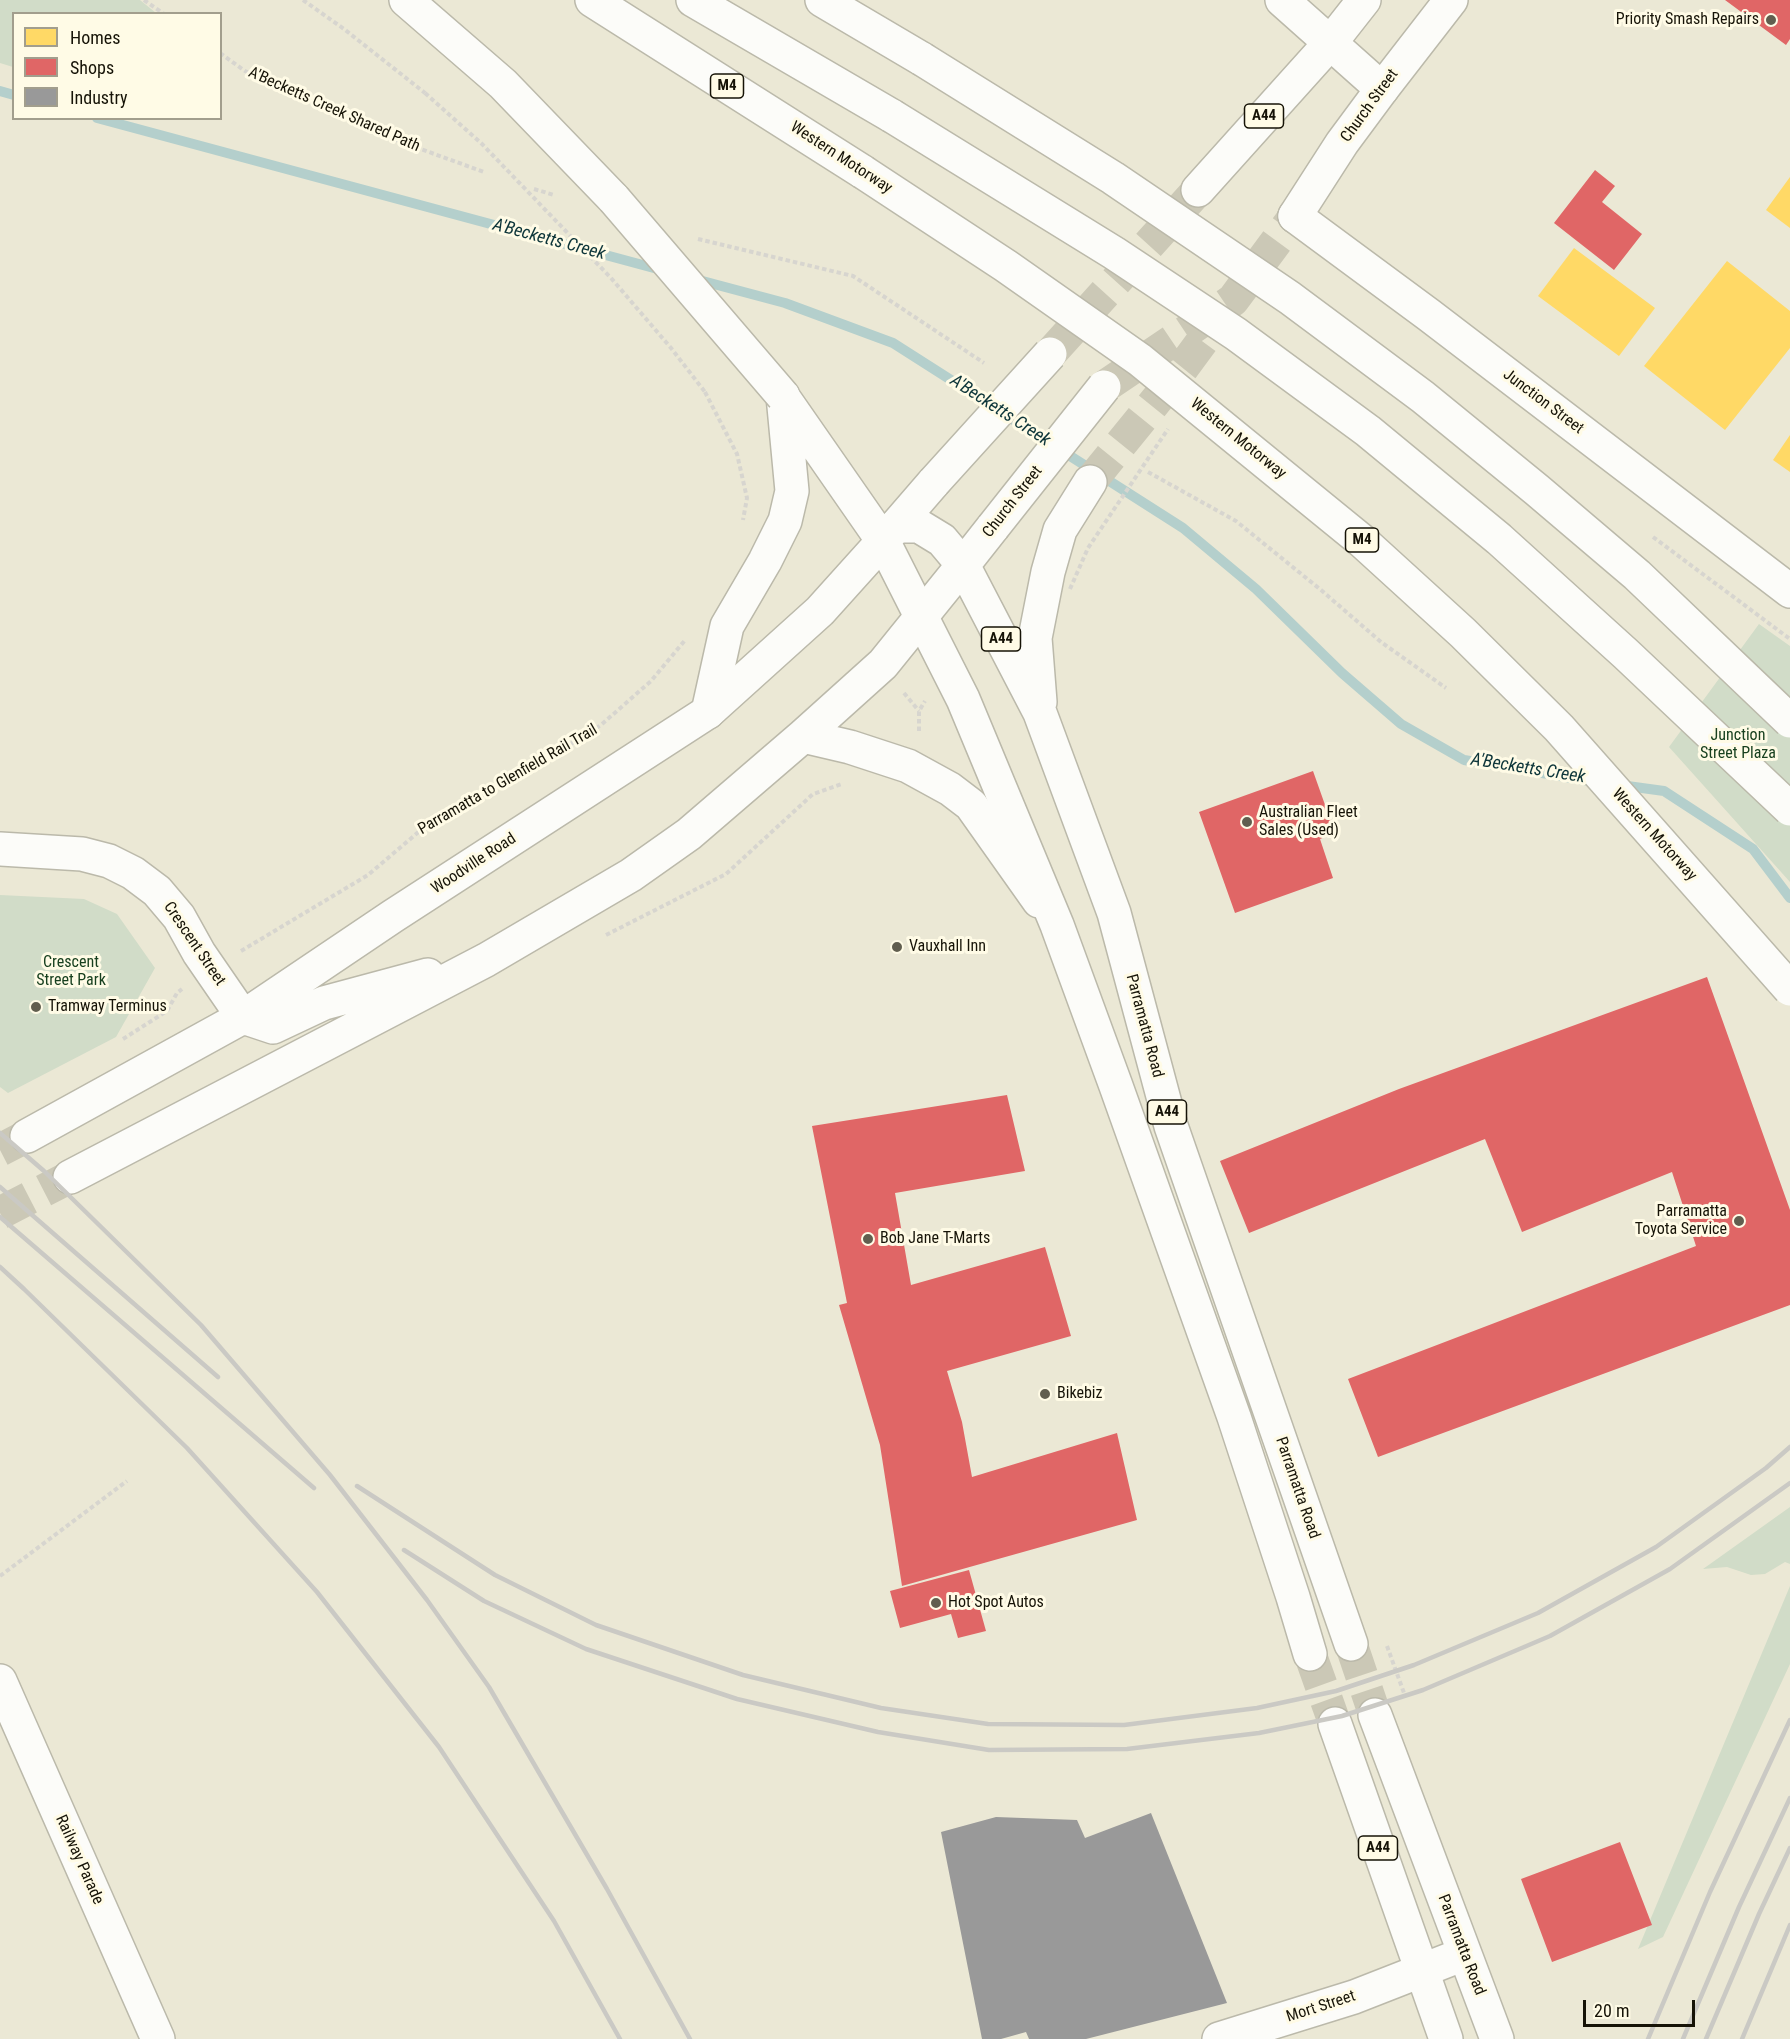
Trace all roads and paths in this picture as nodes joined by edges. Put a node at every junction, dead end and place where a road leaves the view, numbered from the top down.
1 (144, 0) edge
2 (303, 0) edge
3 (406, 0) edge
4 (592, 0) edge
5 (693, 0) edge
6 (822, 0) edge
7 (1282, 0) edge
8 (1364, 0) edge
9 (1451, 0) edge
10 (161, 12) edge
11 (1331, 42) junction
12 (222, 54) edge
13 (1382, 88) junction
14 (484, 172) dead end
15 (534, 189) dead end
16 (1198, 190) tunnel mouth
17 (554, 195) dead end
18 (1294, 216) joint
19 (692, 238) dead end
20 (1050, 354) tunnel mouth
21 (984, 363) dead end
22 (1104, 387) tunnel mouth
23 (783, 396) junction
24 (1170, 425) dead end
25 (1148, 472) dead end
26 (1090, 482) tunnel mouth
27 (741, 528) dead end
28 (890, 533) junction
29 (963, 565) junction
30 (1059, 581) junction
31 (1790, 591) edge
32 (922, 618) junction
33 (688, 635) dead end
34 (1446, 688) dead end
35 (708, 712) junction
36 (1040, 713) junction
37 (1790, 721) edge
38 (803, 736) junction
39 (1790, 809) edge
40 (0, 849) edge
41 (1057, 925) junction
42 (250, 946) dead end
43 (486, 960) junction
44 (1790, 989) edge
45 (243, 1017) junction
46 (27, 1136) tunnel mouth
47 (70, 1177) tunnel mouth
48 (127, 1481) dead end
49 (0, 1576) edge
50 (1351, 1644) tunnel mouth
51 (1310, 1654) tunnel mouth
52 (1, 1687) edge
53 (1375, 1715) tunnel mouth
54 (1335, 1724) tunnel mouth
55 (1464, 1954) junction
56 (1422, 1971) junction
57 (158, 2039) edge
58 (1219, 2039) edge
59 (1446, 2039) edge
60 (1497, 2039) edge

1 - 10 path
2 - 27 path, bridge
3 - 23 main road, bridge
4 - 44 main road, Western Motorway / M4, bridge
5 - 39 main road, bridge
6 - 37 main road, bridge
7 - 11 main road
8 - 11 main road, A44
9 - 13 main road, Church Street
11 - 13 main road
11 - 16 main road, A44
12 - 14 path, A'Becketts Creek Shared Path
13 - 18 main road, Church Street
15 - 17 path
18 - 31 main road, Junction Street
19 - 21 path
20 - 28 main road, bridge
22 - 29 main road, Church Street, bridge
23 - 28 main road
23 - 35 main road
24 - 30 path, bridge
25 - 34 path
26 - 30 main road, A44
28 - 29 main road, Parramatta Road / A44
28 - 32 main road, A44
28 - 35 main road, Woodville Road
29 - 32 main road, Church Street
29 - 36 main road, Parramatta Road / A44
30 - 36 main road, A44
32 - 38 main road
32 - 41 main road, A44
33 - 42 path, Parramatta to Glenfield Rail Trail
35 - 45 main road, Woodville Road
36 - 50 main road, Parramatta Road / A44
38 - 41 main road
38 - 43 main road
40 - 45 main road, Crescent Street
41 - 51 main road, A44
43 - 45 main road
43 - 47 main road
45 - 46 main road, Woodville Road
48 - 49 path
52 - 57 main road, Railway Parade
53 - 55 main road, Parramatta Road / A44
54 - 56 main road, A44
55 - 56 main road, Mort Street
55 - 60 main road, Parramatta Road / A44
56 - 58 main road, Mort Street
56 - 59 main road, A44

